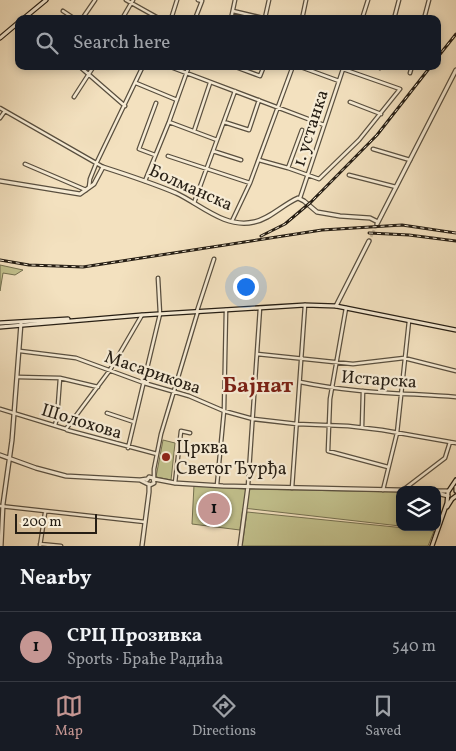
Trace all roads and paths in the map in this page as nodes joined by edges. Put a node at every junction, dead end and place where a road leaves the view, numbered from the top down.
1 (46, 0) edge
2 (95, 0) edge
3 (126, 0) edge
4 (133, 0) edge
5 (177, 0) edge
6 (198, 0) edge
7 (234, 0) edge
8 (269, 0) edge
9 (306, 0) edge
10 (368, 0) edge
11 (400, 0) edge
12 (429, 0) edge
13 (131, 4) junction
14 (63, 11) dead end
15 (233, 11) junction
16 (28, 15) edge
17 (69, 15) edge
18 (85, 15) edge
19 (124, 15) edge
20 (153, 15) edge
21 (172, 15) edge
22 (197, 15) edge
23 (232, 15) edge
24 (252, 15) edge
25 (266, 15) edge
26 (303, 15) edge
27 (363, 15) edge
28 (395, 15) edge
29 (425, 15) edge
30 (15, 25) edge
31 (0, 38) edge
32 (85, 70) edge
33 (91, 70) edge
34 (141, 70) edge
35 (177, 70) edge
36 (187, 70) edge
37 (244, 70) edge
38 (262, 70) edge
39 (291, 70) edge
40 (309, 70) edge
41 (343, 70) edge
42 (350, 70) edge
43 (411, 70) edge
44 (456, 70) edge
45 (89, 73) junction
46 (410, 73) dead end
47 (186, 74) junction
48 (339, 81) junction
49 (136, 83) junction
50 (210, 83) junction
51 (235, 91) junction
52 (74, 97) dead end
53 (177, 100) junction
54 (259, 100) junction
55 (350, 102) dead end
56 (156, 103) dead end
57 (125, 106) junction
58 (277, 107) junction
59 (0, 108) edge
60 (5, 111) junction
61 (381, 114) junction
62 (0, 118) edge
63 (169, 122) junction
64 (224, 122) junction
65 (324, 125) junction
66 (302, 130) dead end
67 (194, 131) junction
68 (217, 140) junction
69 (373, 149) dead end
70 (213, 151) junction
71 (156, 155) junction
72 (168, 156) dead end
73 (242, 160) dead end
74 (259, 160) junction
75 (410, 160) junction
76 (25, 164) dead end
77 (96, 164) junction
78 (103, 167) junction
79 (288, 168) junction
80 (206, 169) junction
81 (349, 174) dead end
82 (308, 176) junction
83 (0, 181) edge
84 (145, 181) junction
85 (250, 183) junction
86 (396, 187) junction
87 (88, 189) junction
88 (300, 198) junction
89 (194, 204) junction
90 (232, 221) junction
91 (369, 241) tunnel mouth
92 (214, 259) dead end
93 (158, 278) dead end
94 (305, 306) junction
95 (336, 306) junction
96 (260, 307) junction
97 (346, 308) junction
98 (226, 310) junction
99 (197, 311) junction
100 (160, 314) junction
101 (142, 315) junction
102 (410, 321) junction
103 (21, 323) junction
104 (0, 325) edge
105 (456, 330) edge
106 (20, 351) junction
107 (257, 354) junction
108 (404, 358) junction
109 (302, 359) junction
110 (336, 364) junction
111 (110, 370) junction
112 (456, 371) edge
113 (18, 377) junction
114 (60, 378) junction
115 (300, 382) junction
116 (144, 383) junction
117 (98, 387) junction
118 (332, 389) junction
119 (363, 391) junction
120 (174, 392) junction
121 (402, 394) junction
122 (456, 397) edge
123 (0, 409) edge
124 (224, 410) junction
125 (14, 413) junction
126 (107, 413) dead end
127 (252, 419) junction
128 (134, 422) junction
129 (297, 424) junction
130 (330, 425) junction
131 (54, 426) junction
132 (362, 427) junction
133 (66, 429) junction
134 (190, 433) dead end
135 (397, 433) junction
136 (450, 442) junction
137 (456, 443) edge
138 (128, 448) junction
139 (157, 454) junction
140 (0, 455) edge
141 (10, 458) junction
142 (388, 467) junction
143 (154, 469) junction
144 (456, 480) edge
145 (151, 481) junction
146 (175, 483) junction
147 (217, 486) junction
148 (248, 486) junction
149 (407, 486) edge
150 (292, 488) junction
151 (383, 490) junction
152 (396, 490) edge
153 (450, 490) junction
154 (456, 490) edge
155 (441, 491) edge
156 (441, 493) edge
157 (448, 496) junction
158 (454, 497) edge
159 (1, 507) edge
160 (45, 512) junction
161 (443, 515) junction
162 (145, 522) junction
163 (40, 545) edge
164 (2, 546) edge
165 (61, 546) edge
166 (142, 546) edge
167 (240, 546) edge
168 (432, 546) edge

1 - 16 street
2 - 18 street
3 - 13 street
4 - 13 street
5 - 21 street
6 - 22 street
7 - 15 street
8 - 25 street
9 - 26 street
10 - 27 street
11 - 28 street
12 - 29 street
13 - 19 street
13 - 20 street
14 - 17 street
15 - 23 street
15 - 24 street
30 - 31 street
32 - 45 street
33 - 45 street
34 - 49 street
35 - 47 street
36 - 47 street
37 - 38 street
39 - 58 street
40 - 48 street
41 - 48 street, 1. устанка
42 - 61 street
43 - 46 street
44 - 75 street
45 - 52 street
45 - 57 street
47 - 50 street
47 - 53 street
48 - 65 street, 1. устанка
49 - 53 street
49 - 57 street
50 - 51 street
50 - 67 street
51 - 54 street
51 - 64 street
53 - 63 street
54 - 58 street
54 - 64 street
55 - 61 street
56 - 71 street
57 - 77 street
58 - 65 street
58 - 74 street
59 - 60 street, Болманска
60 - 62 street
60 - 77 street, Болманска
61 - 82 street
63 - 67 street
63 - 71 street
64 - 68 street
65 - 82 street, 1. устанка
66 - 79 street
67 - 68 street
68 - 70 street
69 - 75 street
70 - 73 street
70 - 80 street
71 - 84 street
72 - 80 street
74 - 79 street
74 - 85 street
75 - 86 street
76 - 87 street
77 - 78 street, Болманска
77 - 87 street
78 - 84 street, Болманска
78 - 87 street
79 - 82 street
80 - 85 street
80 - 89 street
81 - 86 street
82 - 88 street, 1. устанка
83 - 87 street
84 - 89 street, Болманска
85 - 90 street
86 - 88 street
88 - 90 street, Болманска
89 - 90 street, Болманска
91 - 95 street
92 - 99 street
93 - 100 street
94 - 95 street
94 - 96 street
94 - 109 street
95 - 97 street
96 - 98 street
96 - 107 street
97 - 102 street
97 - 110 street
98 - 99 street
98 - 124 street
99 - 100 street
99 - 120 street
100 - 101 street
100 - 116 street
101 - 103 street
101 - 111 street
102 - 105 street
102 - 108 street
103 - 104 street
103 - 106 street
106 - 111 street, Масарикова
106 - 113 street
107 - 109 street
107 - 127 street
108 - 110 street
108 - 112 street
108 - 121 street
109 - 110 street
109 - 115 street
110 - 118 street
111 - 116 street, Масарикова
111 - 117 street
113 - 114 street
113 - 125 street
114 - 117 street
114 - 131 street
115 - 118 street, Истарска
115 - 129 street
116 - 120 street, Масарикова
116 - 128 street
117 - 133 street
118 - 119 street, Истарска
118 - 130 street
119 - 121 street, Истарска
119 - 132 street
120 - 124 street, Масарикова
120 - 139 street
121 - 122 street, Истарска
121 - 135 street
123 - 125 street, Шолохова
124 - 127 street, Масарикова
124 - 147 street
125 - 131 street, Шолохова
125 - 141 street
126 - 128 street
127 - 129 street, Масарикова
127 - 148 street
128 - 138 street
129 - 130 street, Масарикова
129 - 150 street
130 - 132 street, Масарикова
130 - 142 street
131 - 133 street, Шолохова
132 - 135 street, Масарикова
133 - 138 street, Шолохова
134 - 146 street
135 - 136 street, Масарикова
135 - 142 street
136 - 137 street, Масарикова
136 - 149 street
138 - 139 street, Шолохова
139 - 143 street
140 - 141 street
141 - 145 street
141 - 159 street
142 - 151 street
143 - 145 street
143 - 145 street
144 - 153 street
145 - 146 street
145 - 162 street
146 - 147 street
147 - 148 street
148 - 150 street
148 - 167 street
150 - 151 street
151 - 152 street
153 - 154 street
153 - 155 street
153 - 157 street
156 - 157 street
157 - 158 street
157 - 161 street
158 - 161 street
159 - 160 street
159 - 164 street
160 - 162 street
160 - 163 street
161 - 168 street
162 - 166 street
163 - 165 street

